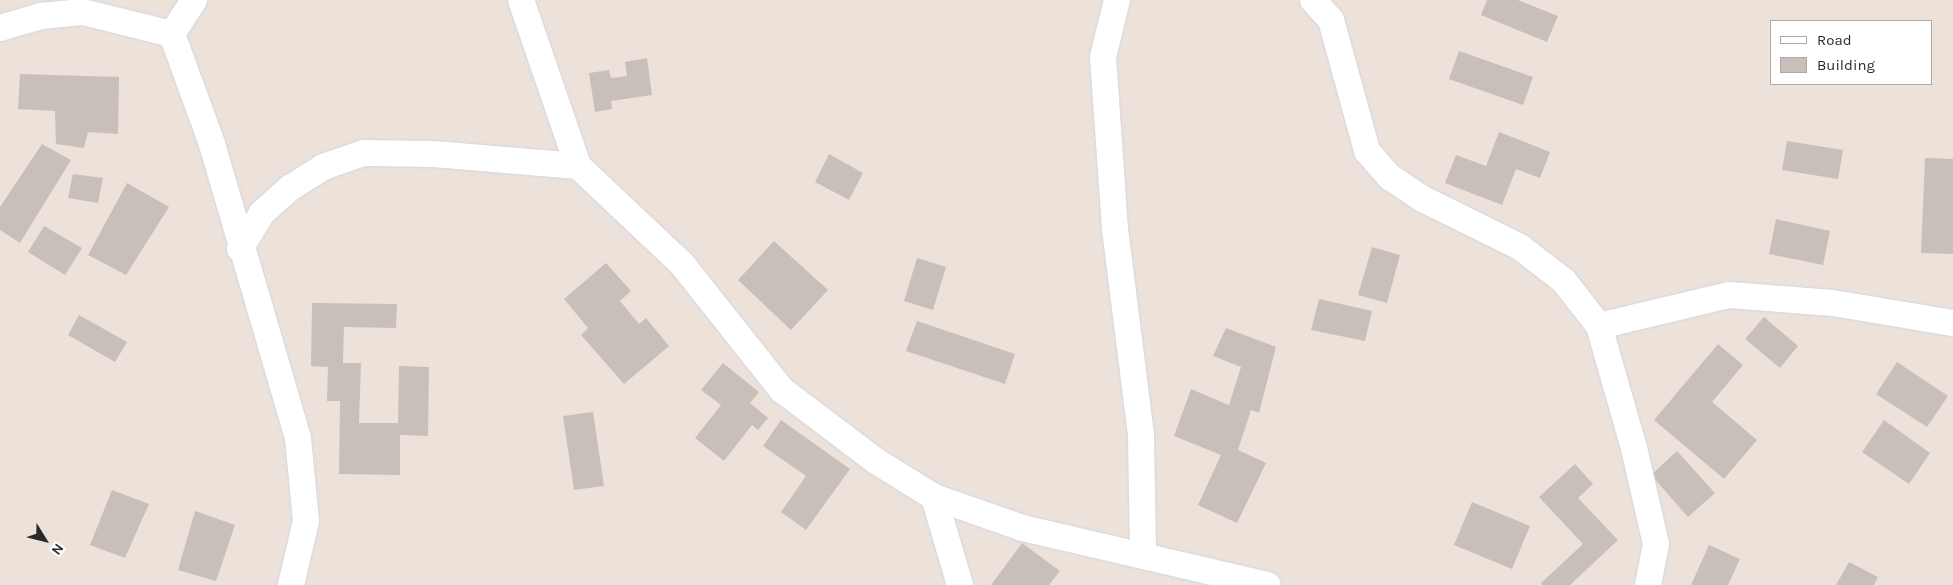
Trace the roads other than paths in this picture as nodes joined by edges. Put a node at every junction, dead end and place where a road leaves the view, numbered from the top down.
1 (194, 0) edge
2 (521, 0) edge
3 (1117, 0) edge
4 (1313, 0) edge
5 (0, 28) edge
6 (172, 34) junction
7 (578, 166) junction
8 (240, 249) junction
9 (1953, 323) edge
10 (1599, 326) junction
11 (934, 497) junction
12 (1143, 556) junction
13 (292, 585) edge
14 (960, 585) edge
15 (1267, 585) edge
16 (1648, 585) edge

1 - 6 street
2 - 7 street
3 - 12 street
4 - 10 street
5 - 6 street
6 - 8 street
7 - 8 street
7 - 11 street
8 - 13 street
9 - 10 street
10 - 16 street
11 - 12 street
11 - 14 street
12 - 15 street

